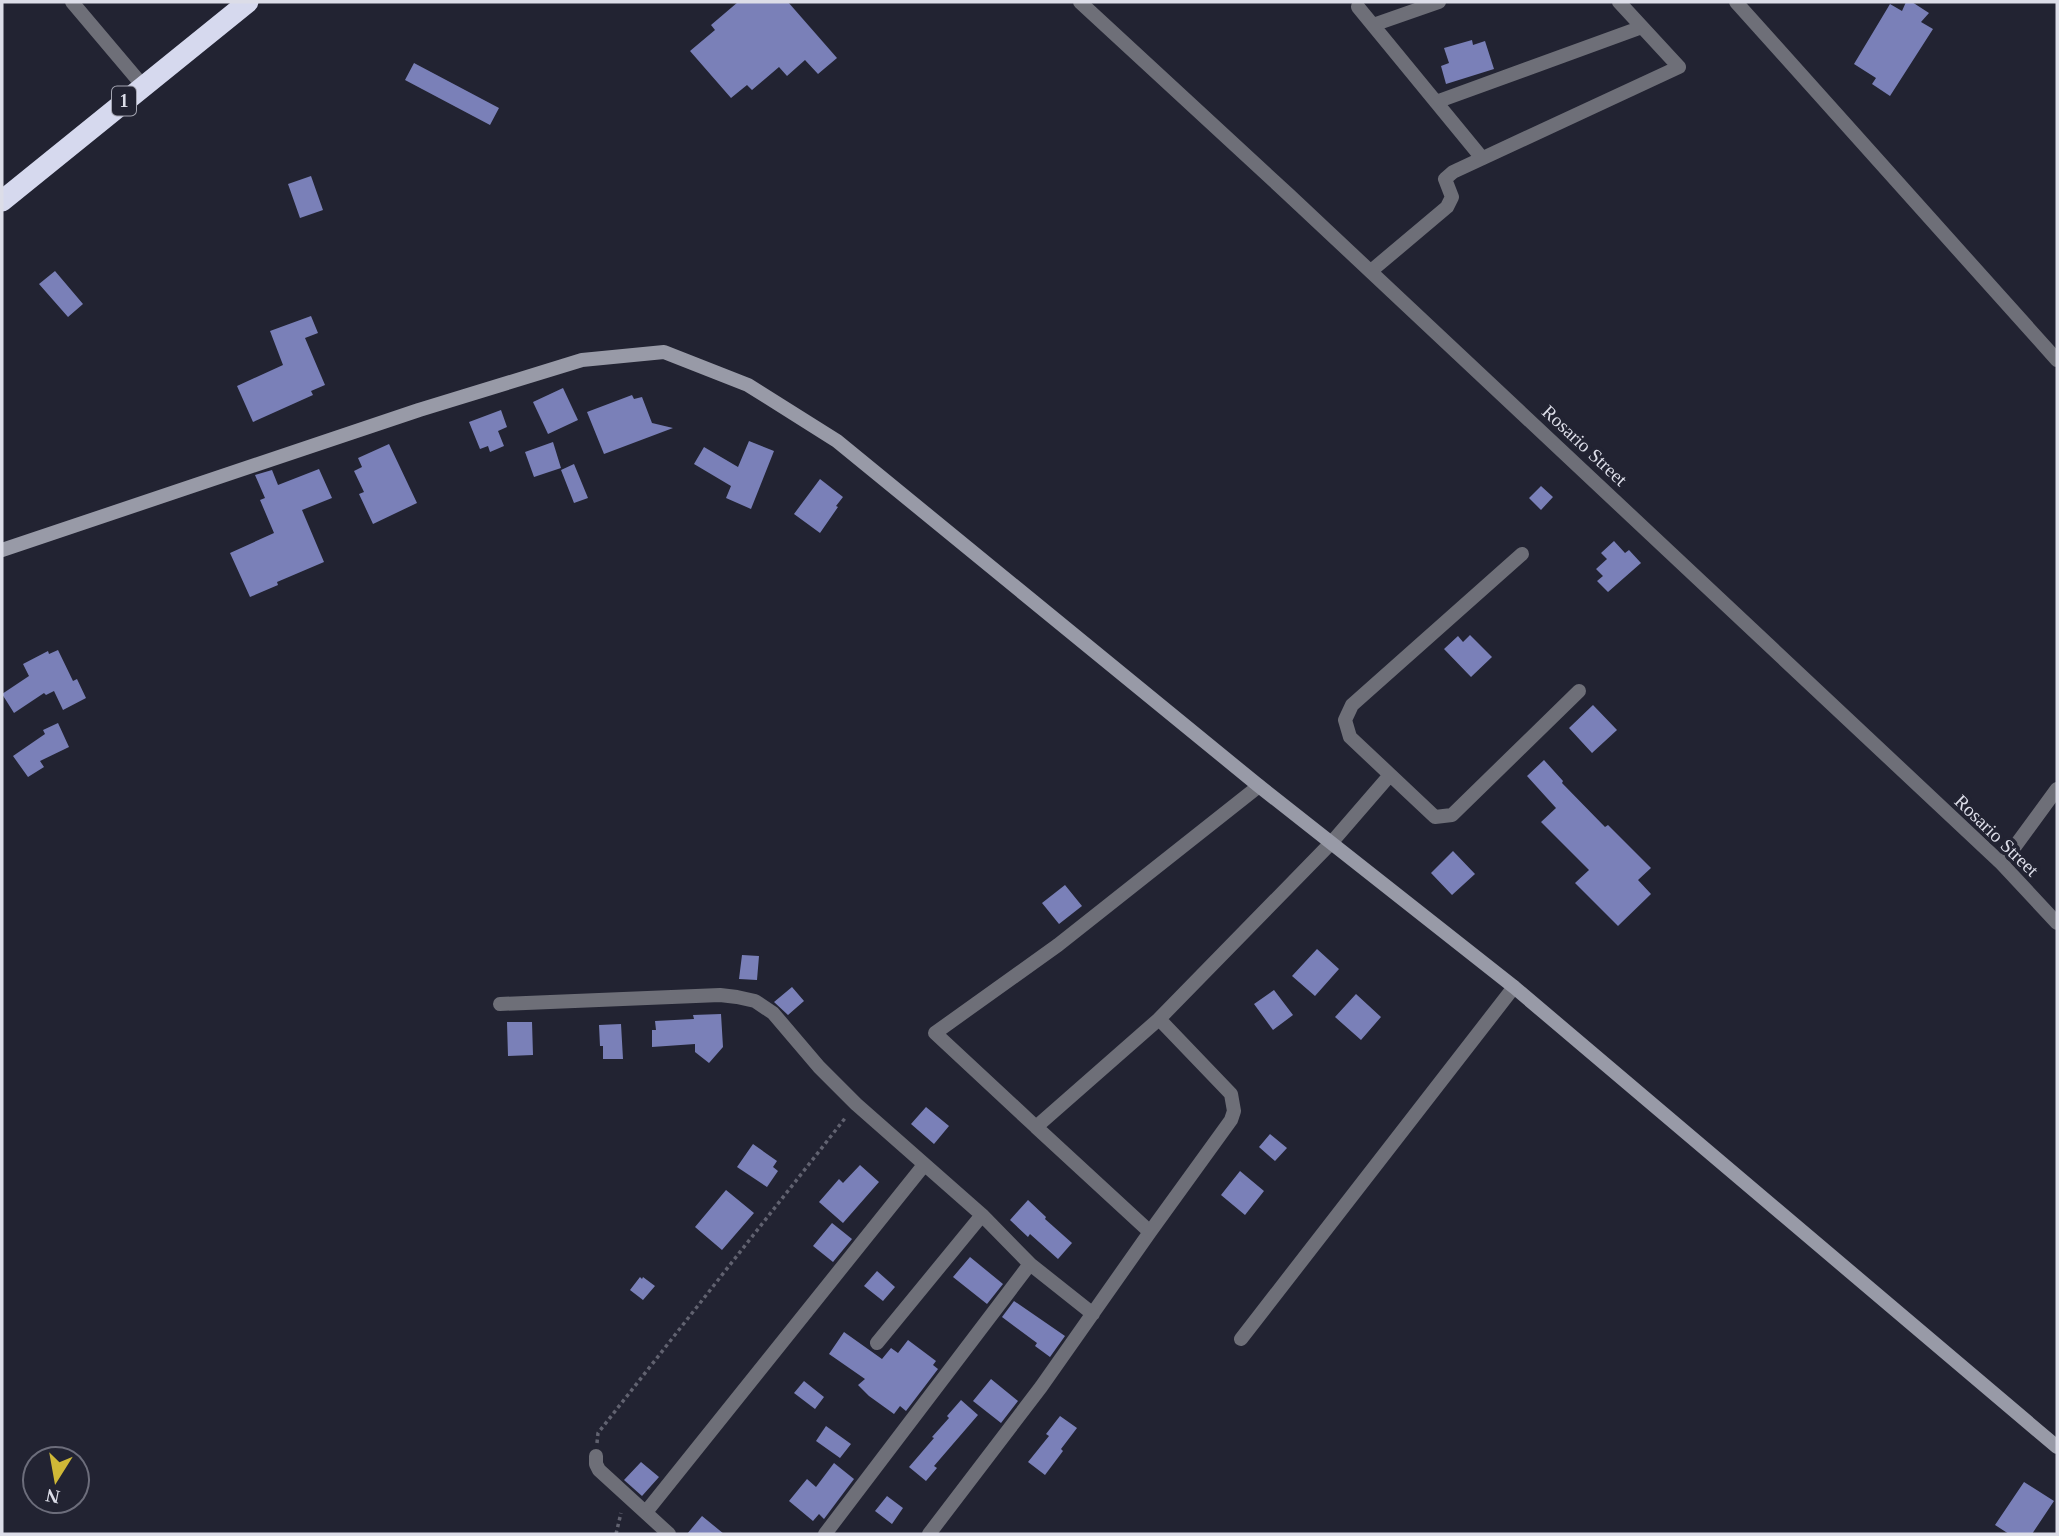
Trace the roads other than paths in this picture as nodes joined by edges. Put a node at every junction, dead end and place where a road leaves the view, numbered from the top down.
1 (72, 2) edge
2 (248, 2) edge
3 (1080, 2) edge
4 (1439, 2) edge
5 (1619, 2) edge
6 (1736, 2) edge
7 (1359, 7) dead end
8 (1373, 25) junction
9 (1642, 27) junction
10 (143, 86) junction
11 (1436, 102) junction
12 (1482, 159) junction
13 (2, 201) edge
14 (1371, 271) junction
15 (2057, 360) edge
16 (2, 550) edge
17 (1522, 554) dead end
18 (1579, 691) dead end
19 (1390, 775) junction
20 (1259, 786) junction
21 (2057, 789) edge
22 (1332, 842) junction
23 (2002, 864) junction
24 (2057, 923) edge
25 (1514, 987) junction
26 (500, 1004) dead end
27 (1159, 1019) junction
28 (1036, 1127) junction
29 (924, 1165) junction
30 (982, 1215) junction
31 (1150, 1232) junction
32 (1030, 1264) junction
33 (1093, 1314) junction
34 (1241, 1339) dead end
35 (877, 1343) dead end
36 (2057, 1447) edge
37 (596, 1456) road end
38 (646, 1512) junction
39 (669, 1534) edge
40 (825, 1534) edge
41 (929, 1534) edge

1 - 10 street
2 - 10 highway, 1
3 - 14 street, Rosario Street
4 - 8 street
5 - 9 street
6 - 15 street
7 - 8 street
8 - 11 street
9 - 11 street
9 - 12 street
10 - 13 highway, 1
11 - 12 street
12 - 14 street
14 - 23 street, Rosario Street
16 - 20 street
17 - 19 street
18 - 19 street
19 - 22 street
20 - 22 street
20 - 28 street
21 - 23 street
22 - 25 street
22 - 27 street
23 - 24 street, Rosario Street
25 - 34 street
25 - 36 street
26 - 29 street
27 - 28 street
27 - 31 street
28 - 31 street
29 - 30 street
29 - 38 street
30 - 32 street
30 - 35 street
31 - 33 street
32 - 33 street
32 - 40 street
33 - 41 street
37 - 38 street
38 - 39 street

